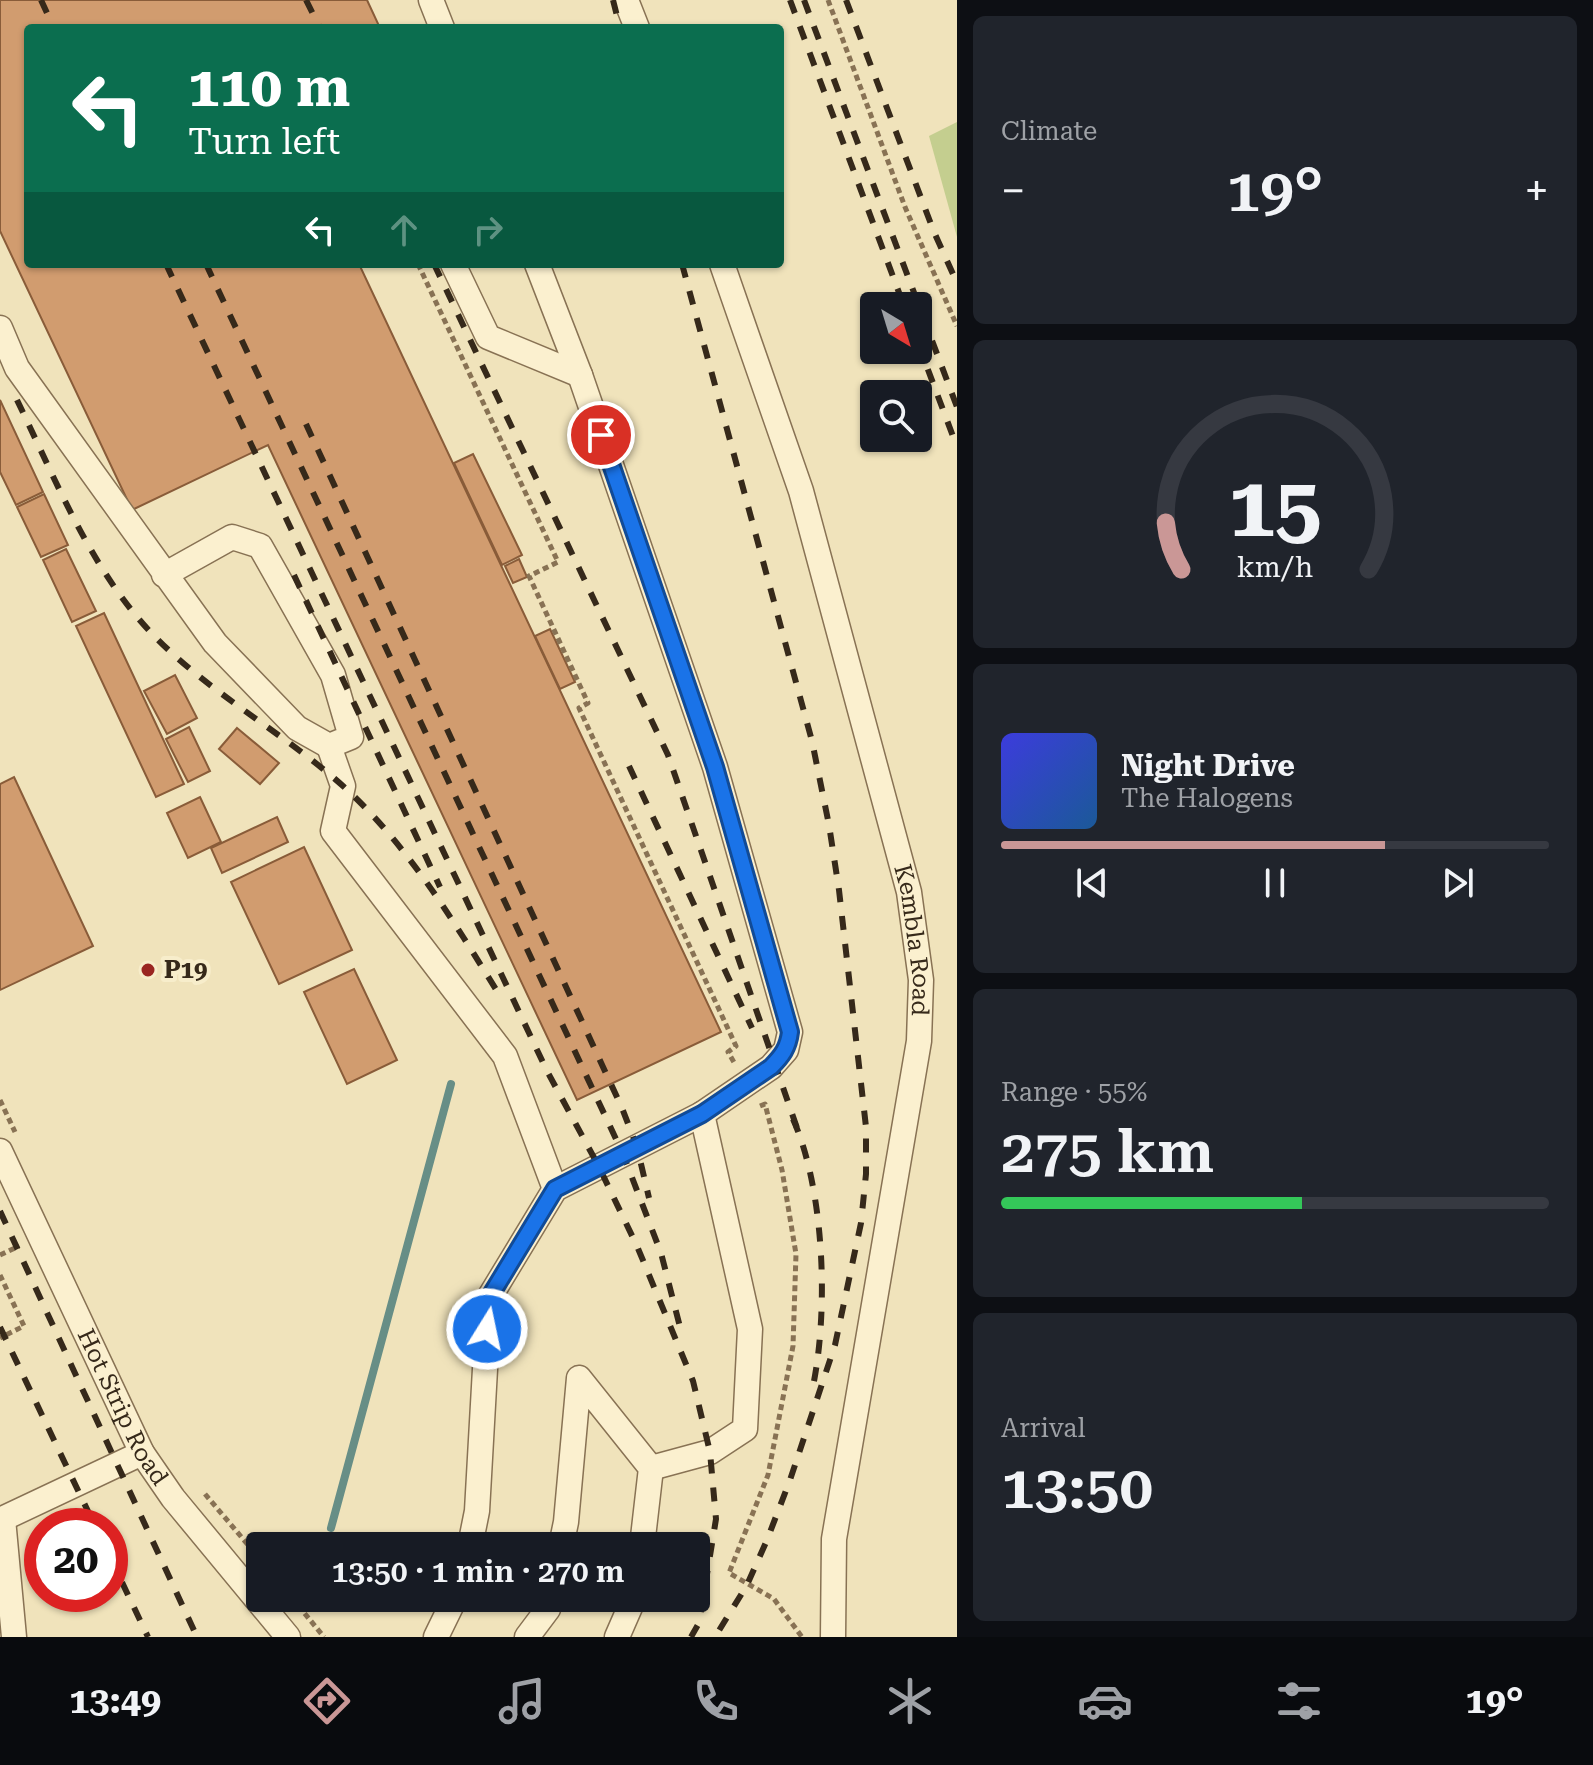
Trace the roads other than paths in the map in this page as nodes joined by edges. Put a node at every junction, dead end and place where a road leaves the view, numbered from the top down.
1 (431, 0) edge
2 (626, 0) edge
3 (440, 24) edge
4 (635, 24) edge
5 (455, 268) edge
6 (539, 268) edge
7 (723, 268) edge
8 (0, 328) edge
9 (580, 375) junction
10 (164, 575) junction
11 (329, 746) junction
12 (702, 1114) junction
13 (10, 1147) edge
14 (555, 1189) junction
15 (142, 1453) junction
16 (651, 1468) junction
17 (1, 1519) edge
18 (473, 1532) edge
19 (564, 1532) edge
20 (644, 1532) edge
21 (448, 1612) edge
22 (546, 1612) edge
23 (628, 1612) edge
24 (14, 1637) edge
25 (288, 1637) edge
26 (436, 1637) edge
27 (527, 1637) edge
28 (617, 1637) edge
29 (833, 1637) edge

1 - 3 street
2 - 4 street
5 - 9 street
6 - 9 street
7 - 29 street, Kembla Road
8 - 10 street
9 - 12 street
10 - 11 street
10 - 11 street
11 - 14 street
12 - 14 street
12 - 16 street
13 - 15 street, Hot Strip Road
14 - 18 street
15 - 17 street
15 - 25 street, Hot Strip Road
16 - 19 street
16 - 20 street
17 - 24 street
21 - 26 street
22 - 27 street
23 - 28 street

